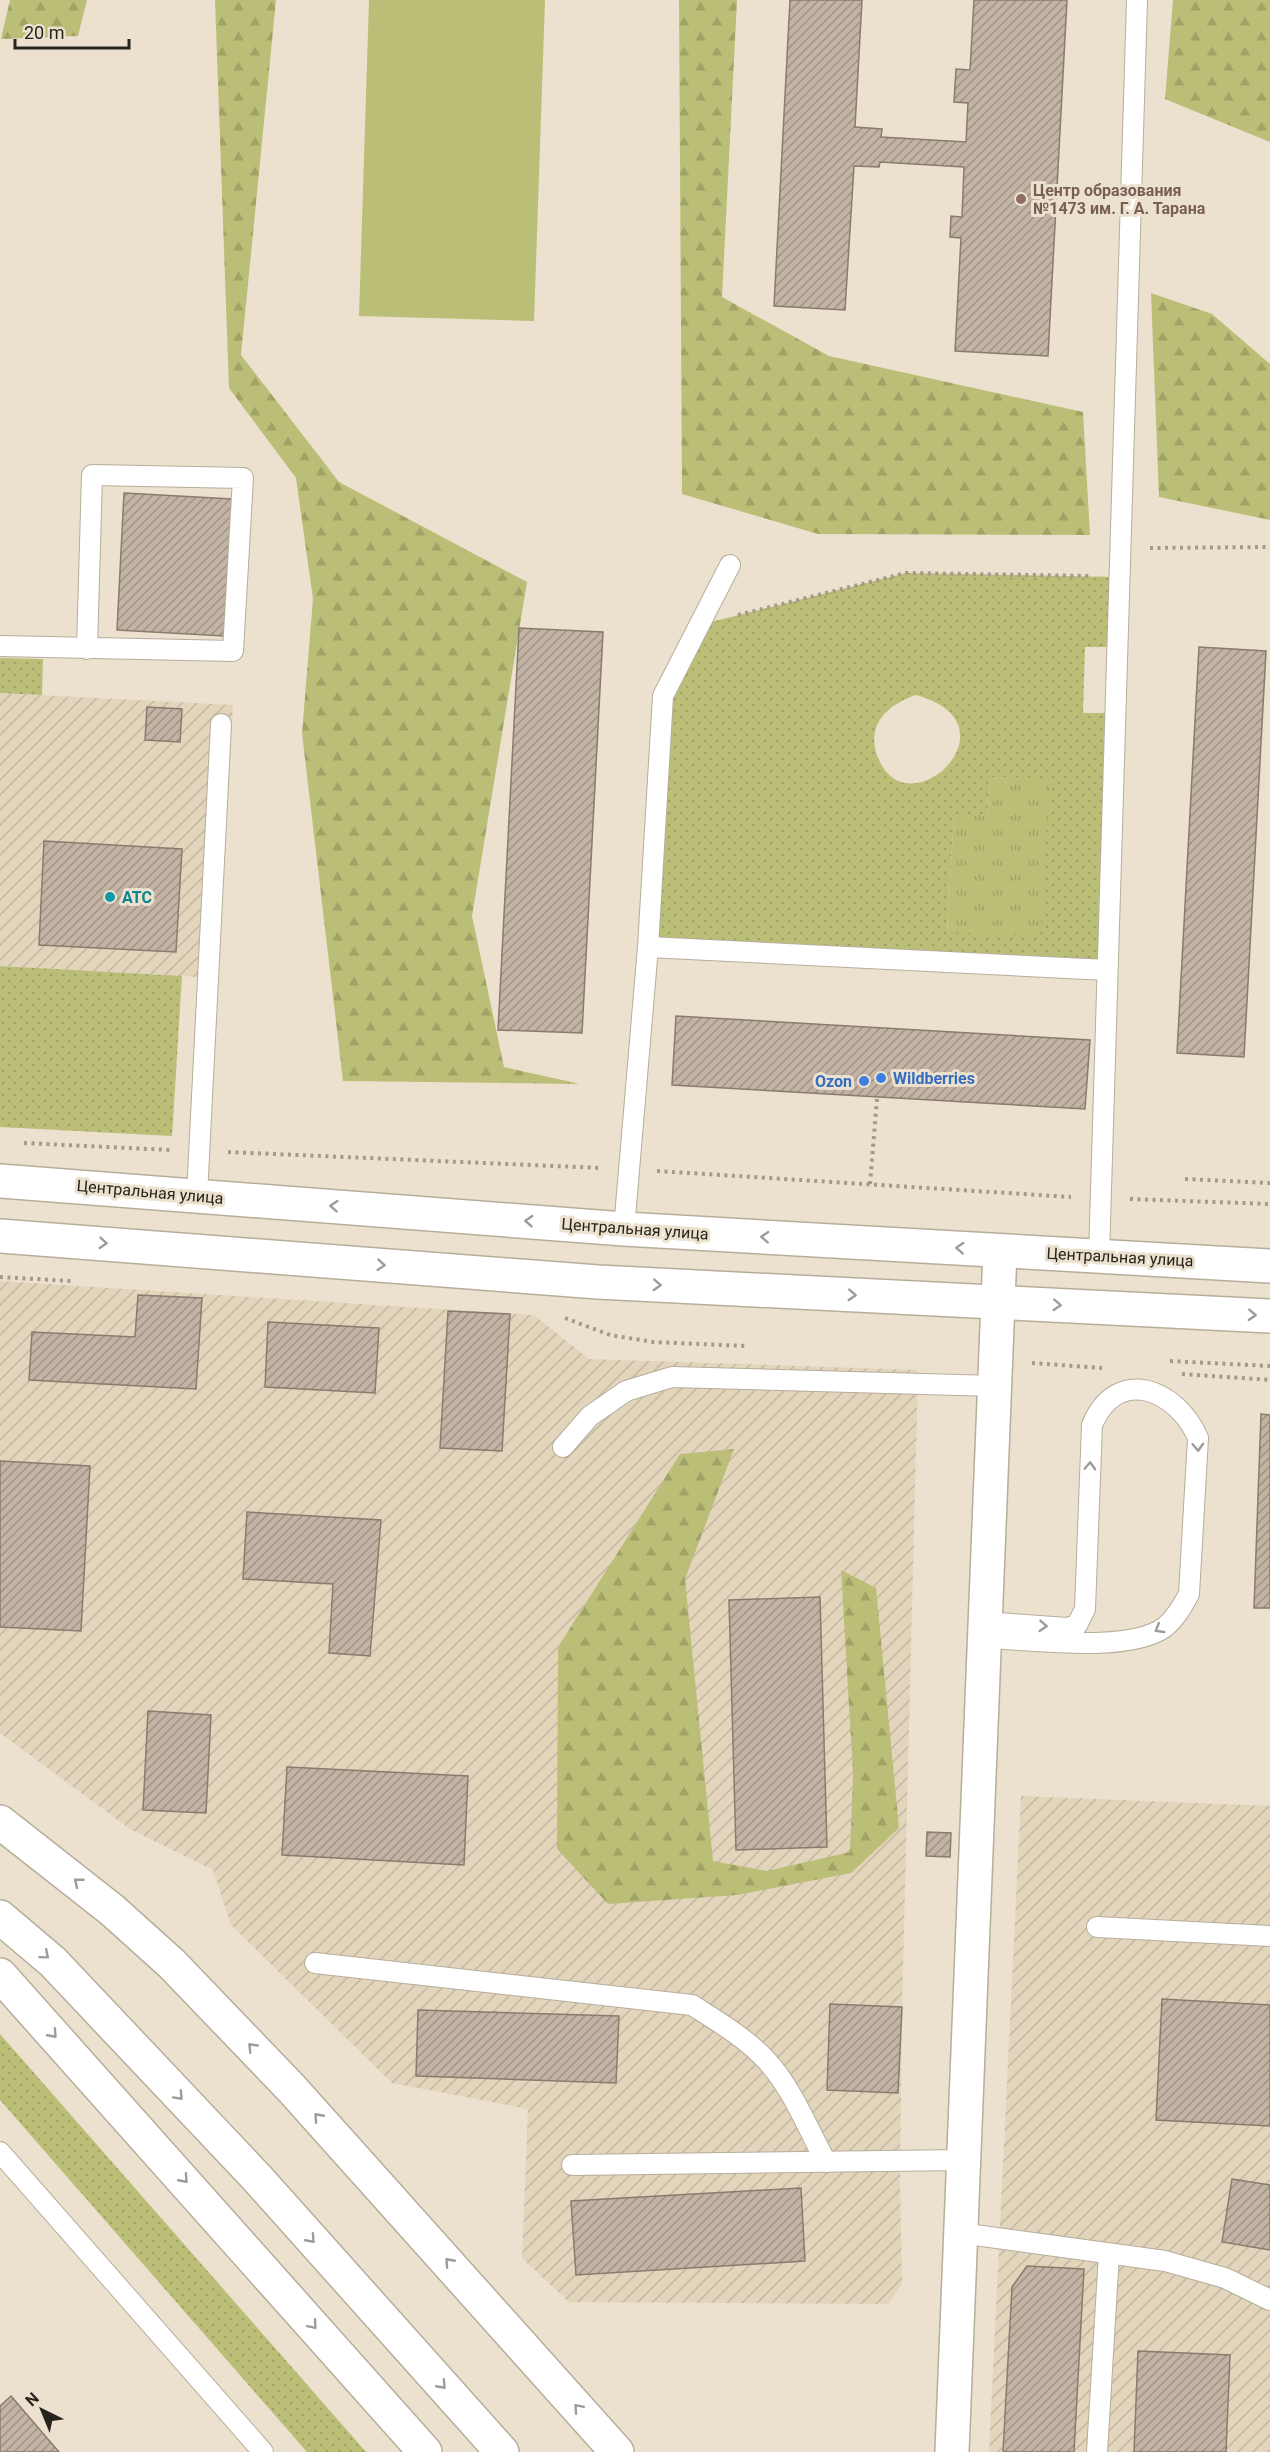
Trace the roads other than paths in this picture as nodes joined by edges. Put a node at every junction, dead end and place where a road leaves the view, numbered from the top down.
1 (1137, 0) edge
2 (730, 565) dead end
3 (0, 646) edge
4 (87, 649) junction
5 (221, 724) dead end
6 (648, 947) junction
7 (1107, 970) junction
8 (0, 1181) edge
9 (196, 1196) junction
10 (624, 1229) junction
11 (0, 1236) edge
12 (1000, 1251) junction
13 (1099, 1256) junction
14 (1270, 1266) edge
15 (999, 1302) junction
16 (1270, 1316) edge
17 (996, 1373) junction
18 (563, 1447) dead end
19 (984, 1630) junction
20 (0, 1822) edge
21 (0, 1917) edge
22 (1097, 1927) dead end
23 (1270, 1936) edge
24 (315, 1963) dead end
25 (0, 1975) edge
26 (0, 2152) edge
27 (963, 2160) junction
28 (826, 2162) junction
29 (572, 2165) dead end
30 (960, 2233) junction
31 (1109, 2254) junction
32 (1270, 2300) edge
33 (263, 2452) edge
34 (425, 2452) edge
35 (502, 2452) edge
36 (617, 2452) edge
37 (952, 2452) edge
38 (1097, 2452) edge

1 - 7 lane
2 - 6 lane
3 - 4 lane
4 - 4 lane
5 - 9 lane
6 - 7 lane
6 - 10 lane
7 - 13 lane
8 - 9 main road, Центральная улица
10 -> 9 main road, Центральная улица
12 -> 10 main road, Центральная улица
11 -> 15 main road
12 - 13 main road, Центральная улица
12 - 15 main road
13 - 14 main road, Центральная улица
15 -> 16 main road
15 - 17 main road
17 - 18 lane
17 - 19 main road
19 -> 19 lane
19 - 27 main road
36 -> 20 main road
21 -> 35 main road
22 - 23 lane
24 - 28 lane
25 -> 34 main road
26 - 33 lane
27 - 28 lane
27 - 30 main road
28 - 29 lane
30 - 31 lane
30 - 37 main road
31 - 32 lane
31 - 38 lane

